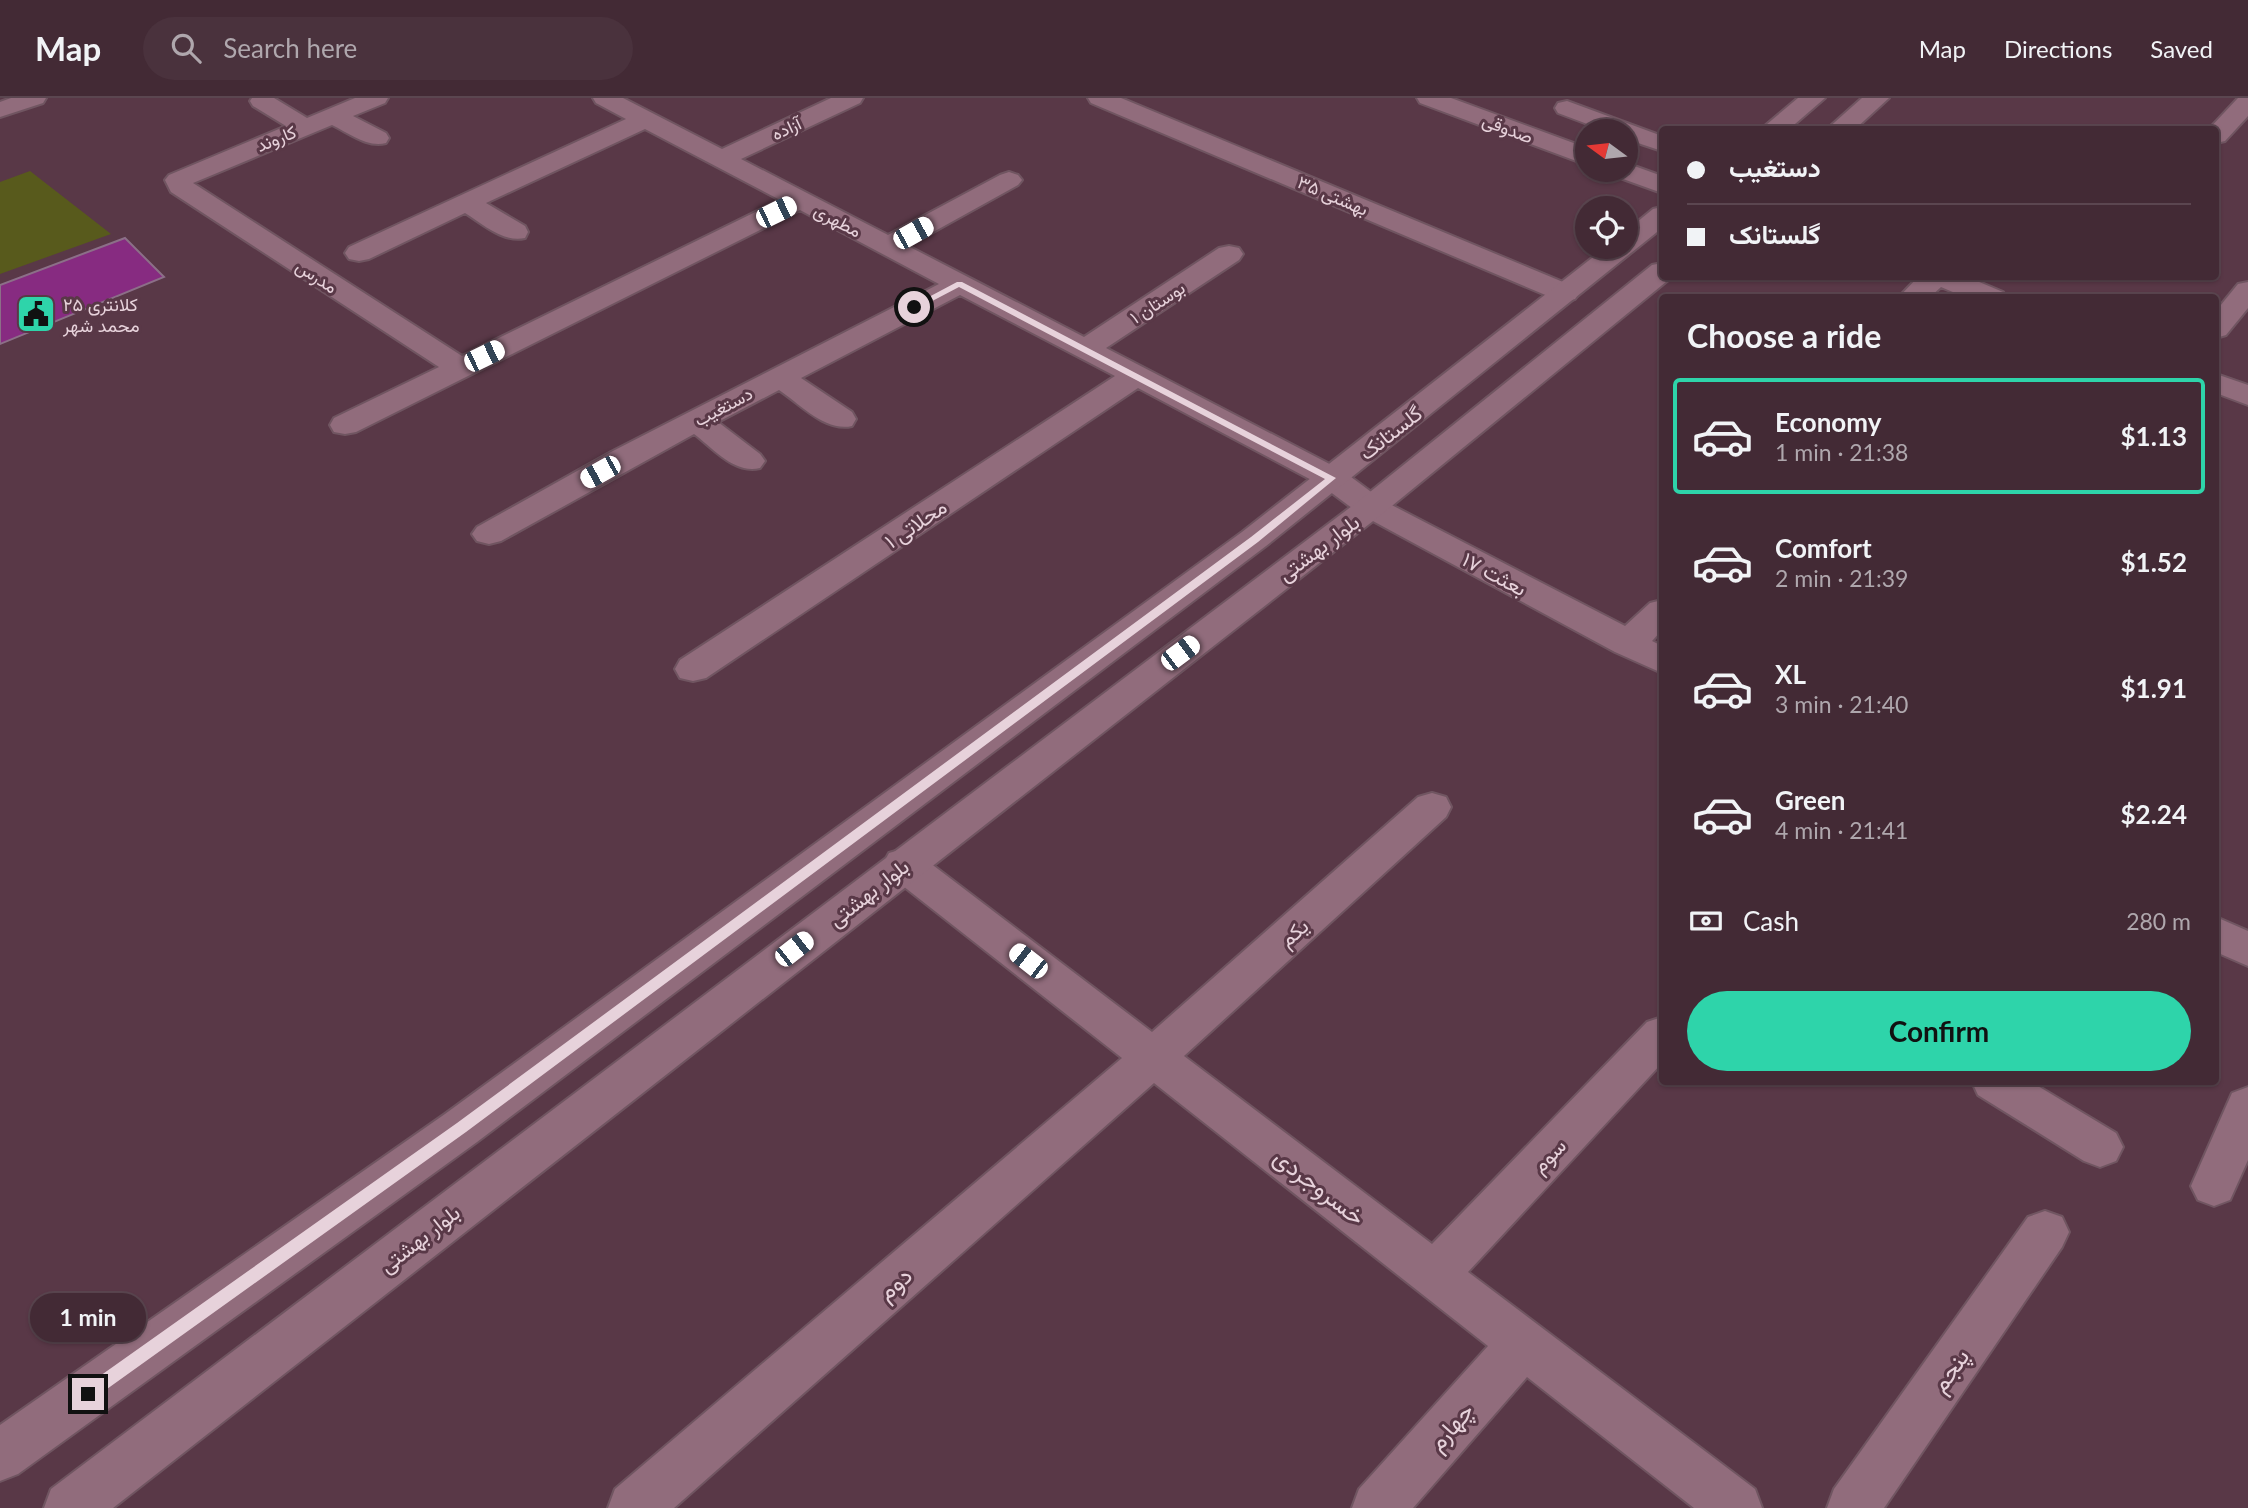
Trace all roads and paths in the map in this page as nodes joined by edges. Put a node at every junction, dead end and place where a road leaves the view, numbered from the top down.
1 (34, 98) edge
2 (376, 98) edge
3 (605, 98) edge
4 (851, 98) edge
5 (1100, 98) edge
6 (1429, 98) edge
7 (1486, 98) edge
8 (1813, 98) edge
9 (1877, 98) edge
10 (262, 101) dead end
11 (2248, 102) edge
12 (1567, 108) dead end
13 (0, 110) edge
14 (1464, 111) junction
15 (332, 116) junction
16 (646, 119) junction
17 (1777, 126) edge
18 (1843, 126) edge
19 (303, 127) junction
20 (2219, 133) edge
21 (377, 138) dead end
22 (1659, 143) edge
23 (1575, 153) edge
24 (721, 159) junction
25 (1638, 177) edge
26 (178, 180) joint
27 (1009, 180) dead end
28 (1659, 185) edge
29 (800, 200) junction
30 (467, 203) junction
31 (1659, 217) edge
32 (515, 232) dead end
33 (1638, 235) edge
34 (888, 246) junction
35 (359, 253) dead end
36 (1229, 254) dead end
37 (1608, 259) edge
38 (1659, 273) edge
39 (1933, 280) edge
40 (1948, 280) edge
41 (960, 284) junction
42 (2248, 290) edge
43 (1565, 293) junction
44 (1917, 294) edge
45 (1983, 294) edge
46 (2219, 325) edge
47 (1085, 349) junction
48 (460, 368) junction
49 (779, 376) junction
50 (1136, 376) junction
51 (2219, 384) edge
52 (2248, 396) edge
53 (841, 419) dead end
54 (696, 420) junction
55 (345, 425) dead end
56 (750, 461) dead end
57 (1332, 478) junction
58 (1371, 507) junction
59 (489, 534) dead end
60 (1659, 614) edge
61 (1627, 645) junction
62 (1659, 660) edge
63 (693, 669) dead end
64 (1432, 807) dead end
65 (903, 864) junction
66 (2219, 935) edge
67 (2248, 950) edge
68 (1659, 1038) edge
69 (1153, 1058) junction
70 (1999, 1085) edge
71 (2248, 1106) edge
72 (2100, 1147) dead end
73 (2214, 1186) dead end
74 (2045, 1232) dead end
75 (1434, 1275) junction
76 (1523, 1344) junction
77 (0, 1456) edge
78 (70, 1508) edge
79 (634, 1508) edge
80 (1378, 1508) edge
81 (1736, 1508) edge
82 (1853, 1508) edge

1 - 13 street
2 - 15 street, کاروند
3 - 16 street, مطهری
4 - 24 street, آزاده
5 - 43 street, بهشتی ۳۵
6 - 14 street, صدوقی
7 - 14 street
8 - 17 street
9 - 18 street
10 - 19 street
11 - 20 street
12 - 22 street
14 - 23 street, صدوقی
15 - 19 street, کاروند
15 - 21 street
16 - 24 street, مطهری
16 - 30 street
19 - 26 street, کاروند
24 - 29 street, مطهری
25 - 28 street
26 - 48 street, مدرس
27 - 34 street
29 - 34 street, مطهری
29 - 48 street
30 - 32 street
30 - 35 street
31 - 33 street, گلستانک
34 - 41 street, مطهری
36 - 47 street, بوستان ۱
37 - 43 street, گلستانک
38 - 58 street, بلوار بهشتی
39 - 44 street
40 - 45 street
41 - 47 street, مطهری
41 - 49 street, دستغیب
42 - 46 street
43 - 57 street, گلستانک
47 - 50 street, مطهری
48 - 55 street
49 - 53 street
49 - 54 street, دستغیب
50 - 57 street, مطهری
50 - 63 street, محلاتی ۱
51 - 52 street
54 - 56 street
54 - 59 street, دستغیب
57 - 58 street, بعثت ۱۷
57 - 77 street, گلستانک
58 - 61 street, بعثت ۱۷
58 - 65 street, بلوار بهشتی
60 - 61 street
61 - 62 street, بعثت ۱۷
64 - 69 street, یکم
65 - 69 street, خسروجردی
65 - 78 street, بلوار بهشتی
66 - 67 street
68 - 75 street, سوم
69 - 75 street, خسروجردی
69 - 79 street, دوم
70 - 72 street
71 - 73 street
74 - 82 street, پنجم
75 - 76 street, خسروجردی
76 - 80 street, چهارم
76 - 81 street, خسروجردی

